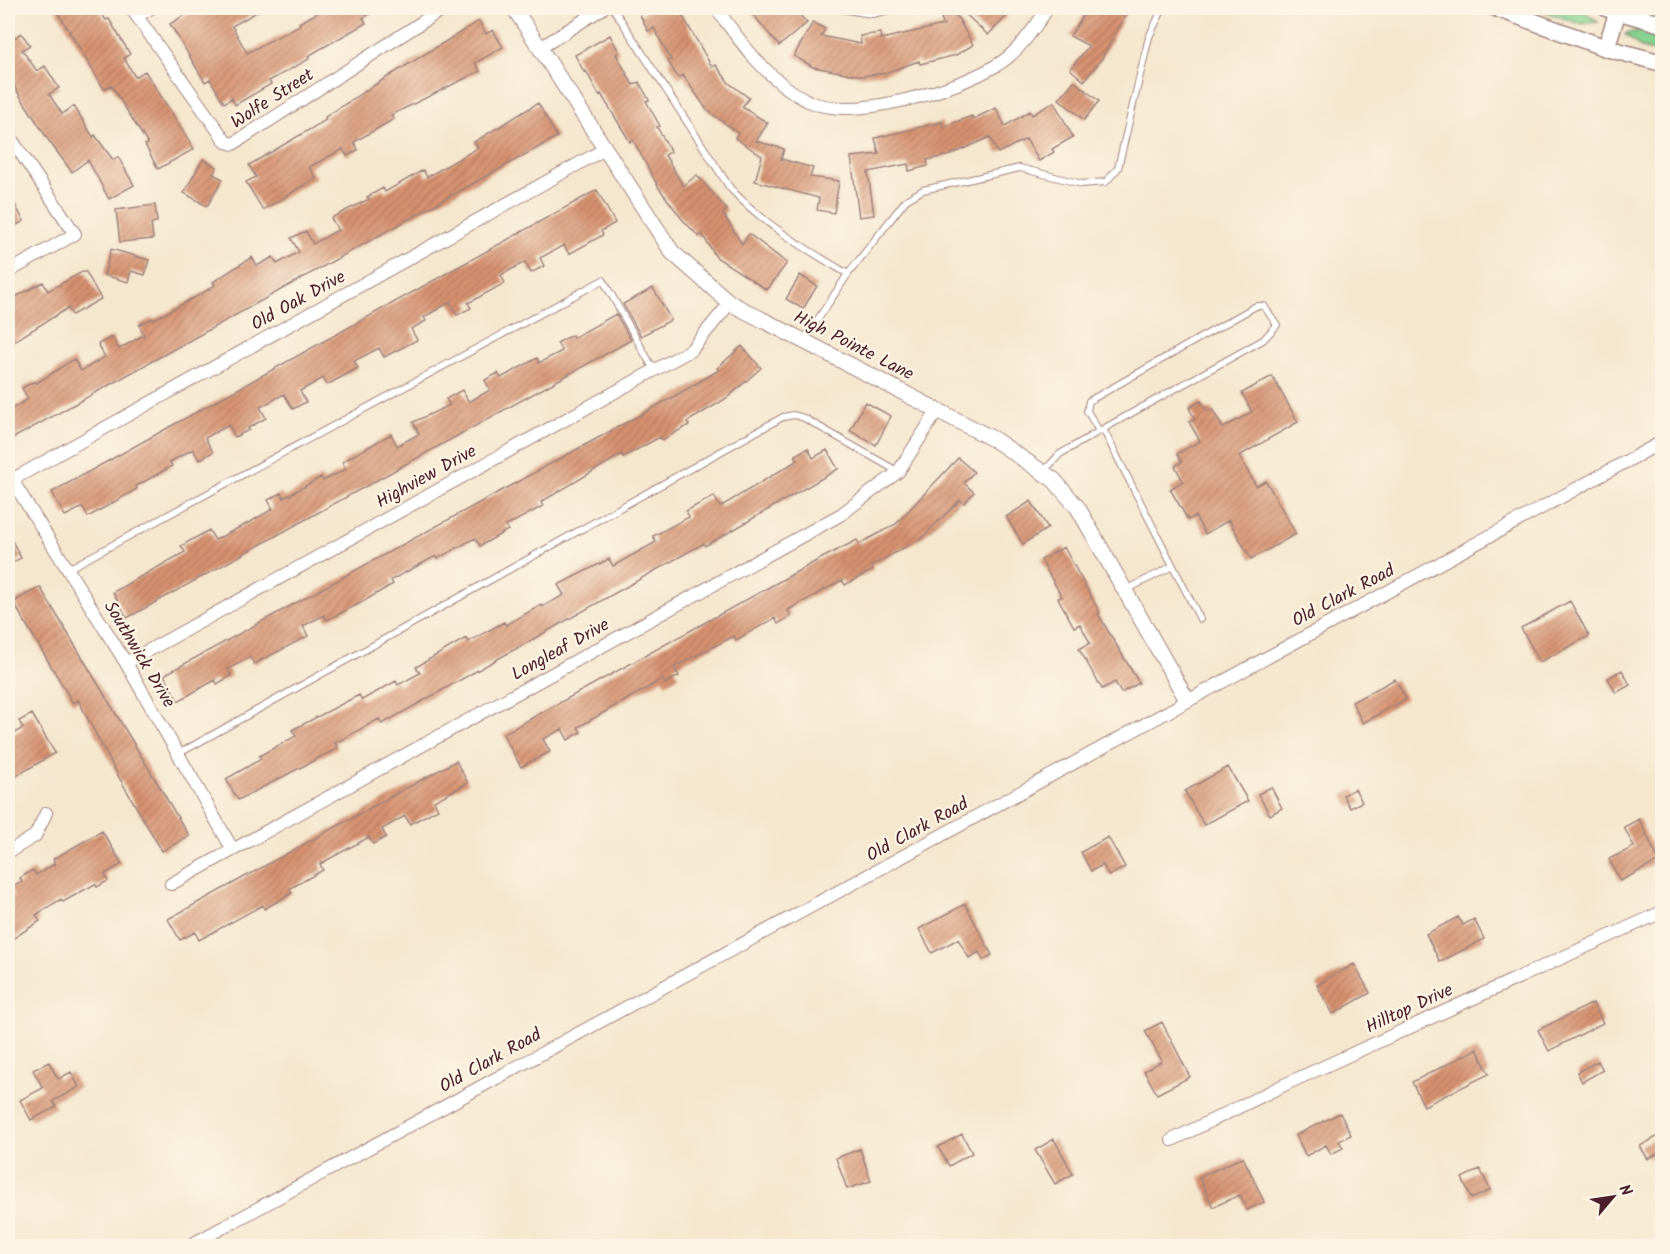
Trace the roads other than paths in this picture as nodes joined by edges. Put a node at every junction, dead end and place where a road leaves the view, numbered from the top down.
1 (151, 8) edge
2 (444, 8) edge
3 (514, 8) edge
4 (603, 8) edge
5 (613, 8) edge
6 (716, 8) edge
7 (834, 8) edge
8 (898, 8) edge
9 (1048, 8) edge
10 (1163, 8) edge
11 (1496, 8) edge
12 (1614, 9) edge
13 (134, 12) edge
14 (1662, 24) edge
15 (540, 48) junction
16 (1606, 48) junction
17 (1662, 63) edge
18 (8, 134) edge
19 (605, 149) junction
20 (8, 272) edge
21 (848, 274) junction
22 (730, 303) junction
23 (804, 341) junction
24 (654, 370) junction
25 (938, 410) junction
26 (1101, 430) junction
27 (1662, 442) edge
28 (898, 471) junction
29 (1043, 472) junction
30 (10, 481) edge
31 (1173, 566) junction
32 (68, 569) junction
33 (1126, 591) junction
34 (1200, 619) dead end
35 (126, 663) junction
36 (1187, 700) junction
37 (178, 754) junction
38 (46, 813) dead end
39 (233, 850) junction
40 (8, 852) edge
41 (171, 884) dead end
42 (1662, 912) edge
43 (1172, 1140) dead end
44 (189, 1246) edge

1 - 13 street
2 - 13 street, Wolfe Street
3 - 15 street, High Pointe Lane
4 - 15 street
5 - 21 lane
6 - 9 street
7 - 8 lane
10 - 21 lane
11 - 16 main road
12 - 14 main road
12 - 16 main road
15 - 19 street, High Pointe Lane
16 - 17 main road
18 - 20 street
19 - 22 street, High Pointe Lane
19 - 30 street, Old Oak Drive
21 - 23 lane
22 - 23 street, High Pointe Lane
22 - 24 street, Highview Drive
23 - 25 street, High Pointe Lane
24 - 32 lane
24 - 35 street, Highview Drive
25 - 28 street, Longleaf Drive
25 - 29 street, High Pointe Lane
26 - 26 lane
26 - 29 lane
26 - 31 lane
27 - 36 street, Old Clark Road
28 - 37 lane
28 - 39 street, Longleaf Drive
29 - 33 street, High Pointe Lane
30 - 32 street, Southwick Drive
31 - 33 lane
31 - 34 lane
32 - 35 street, Southwick Drive
33 - 36 street, High Pointe Lane
35 - 37 street, Southwick Drive
36 - 44 street, Old Clark Road
37 - 39 street, Southwick Drive
38 - 40 street
39 - 41 street, Longleaf Drive
42 - 43 street, Hilltop Drive

